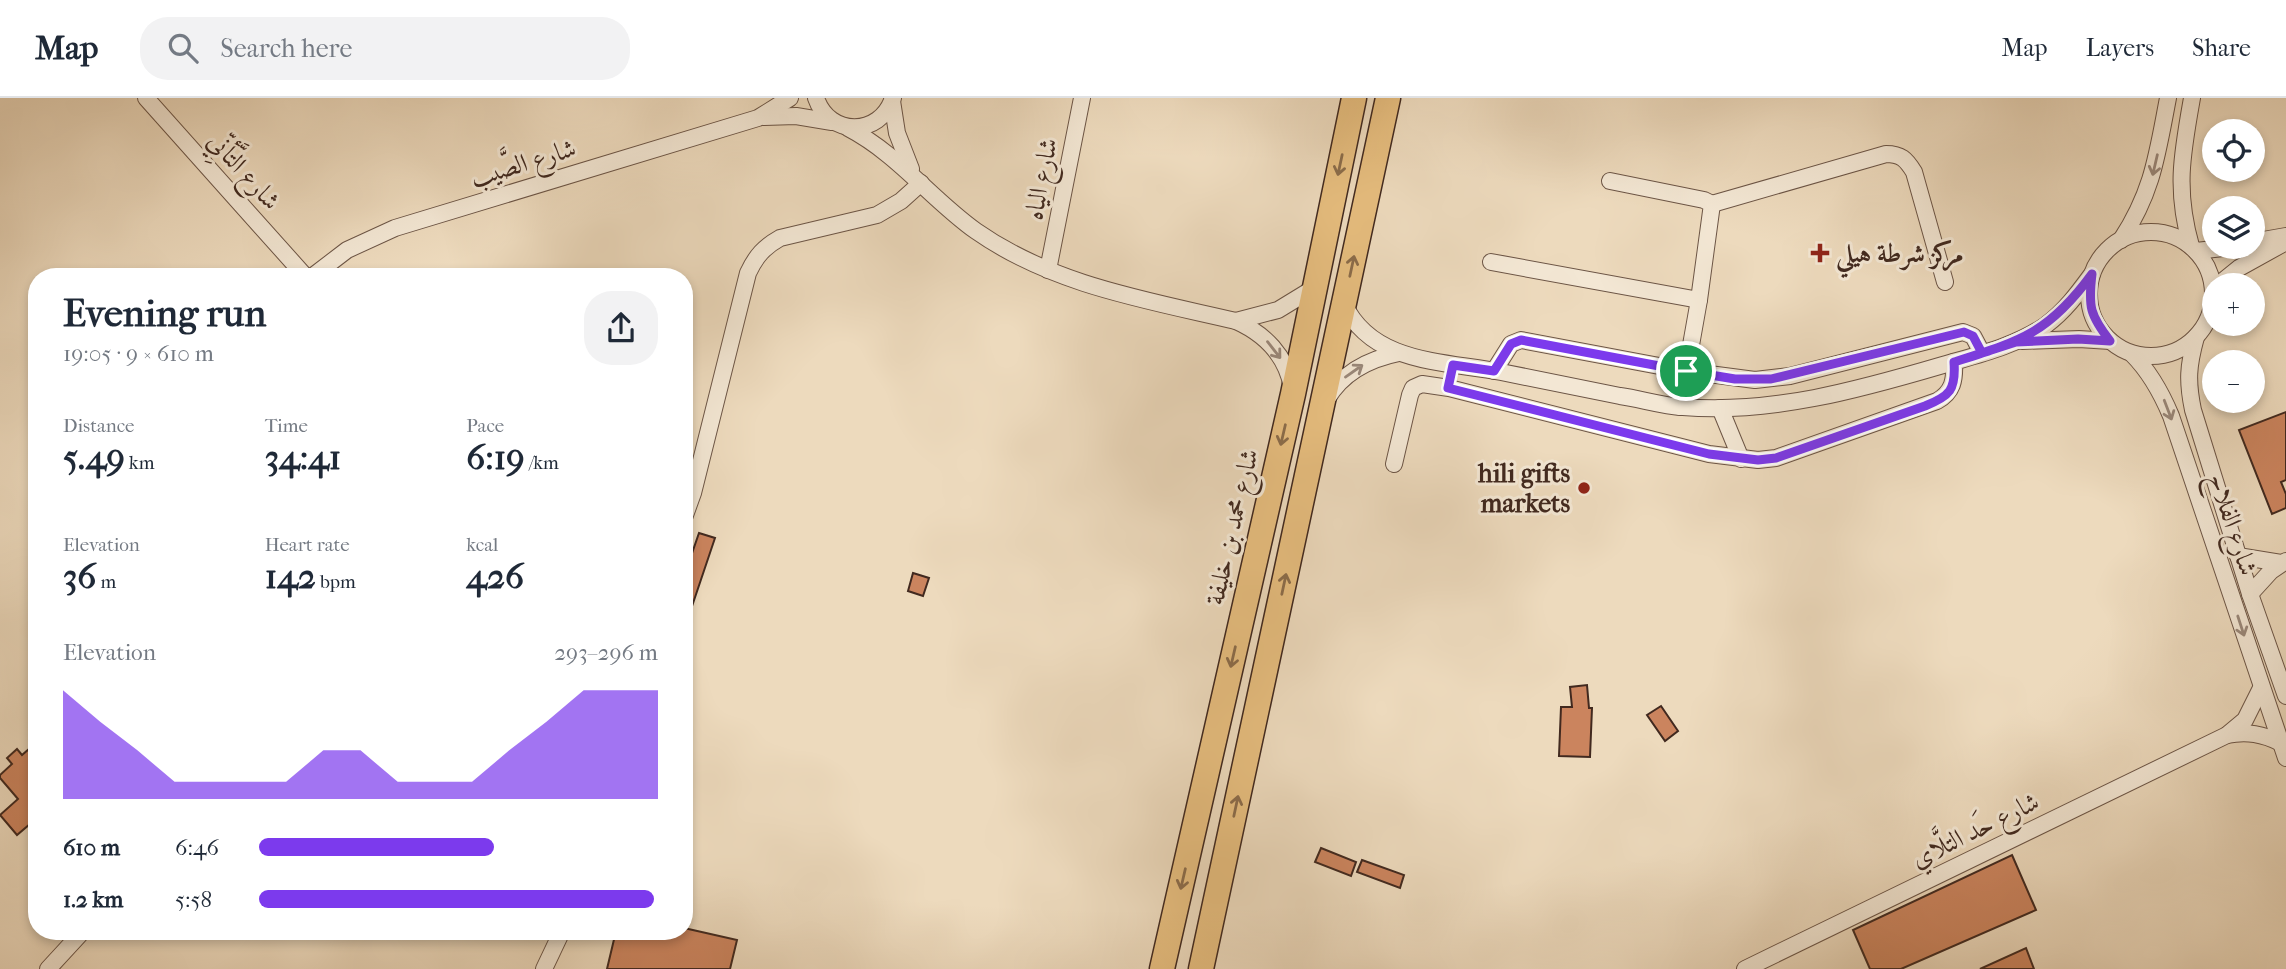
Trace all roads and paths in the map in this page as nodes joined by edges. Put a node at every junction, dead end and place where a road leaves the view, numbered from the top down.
1 (146, 98) edge
2 (790, 98) edge
3 (816, 98) edge
4 (1082, 98) edge
5 (1354, 98) edge
6 (1388, 98) edge
7 (2168, 98) edge
8 (2192, 98) edge
9 (892, 99) edge
10 (758, 117) junction
11 (841, 125) junction
12 (918, 180) junction
13 (1610, 181) dead end
14 (1712, 204) junction
15 (2286, 236) edge
16 (2120, 240) junction
17 (2265, 240) edge
18 (2286, 242) edge
19 (2194, 249) junction
20 (2202, 249) edge
21 (1491, 262) dead end
22 (298, 268) edge
23 (323, 268) edge
24 (1048, 271) junction
25 (2210, 273) edge
26 (2233, 273) edge
27 (2092, 274) junction
28 (1945, 282) dead end
29 (1314, 288) junction
30 (1699, 300) junction
31 (1344, 304) junction
32 (1236, 321) junction
33 (2202, 329) edge
34 (2196, 337) junction
35 (2110, 341) junction
36 (2016, 342) junction
37 (1399, 353) junction
38 (1982, 353) junction
39 (2132, 354) junction
40 (1954, 362) junction
41 (1453, 365) junction
42 (1494, 371) junction
43 (1686, 371) junction
44 (1448, 388) junction
45 (1293, 394) junction
46 (1322, 407) junction
47 (1680, 407) junction
48 (1720, 408) junction
49 (1741, 459) junction
50 (1394, 464) dead end
51 (693, 493) edge
52 (2238, 556) junction
53 (2284, 562) edge
54 (2250, 594) junction
55 (2261, 688) junction
56 (2286, 696) edge
57 (2227, 736) junction
58 (2283, 751) edge
59 (75, 940) edge
60 (558, 940) edge
61 (48, 969) edge
62 (544, 969) edge
63 (1162, 969) edge
64 (1201, 969) edge
65 (1745, 969) edge

1 - 22 street, شارع التَّأنِّي
2 - 10 street, شارع الصَّيب
3 - 11 street
4 - 24 street, شارع الياه
5 -> 29 highway, شارع محمد بن خليفة
31 -> 6 highway
7 -> 16 street
8 - 19 street
9 - 11 street
9 - 12 street
10 - 11 street, شارع الصَّيب
10 - 23 street, شارع الصَّيب
11 - 12 street
12 - 24 street
12 - 51 street
13 - 14 street
14 - 28 street
14 - 30 street
15 - 17 street
16 - 19 street
16 - 27 street
18 - 26 street
19 - 20 street
19 - 25 street
21 - 30 street
24 - 32 street
27 - 35 street
27 - 36 street
29 - 32 street
29 - 45 highway, شارع محمد بن خليفة
30 - 43 street
31 - 37 street
31 - 46 highway
32 -> 45 street
33 - 34 street
34 - 39 street
34 - 52 street, شارع الفلاح
35 - 36 street
35 - 39 street
36 - 38 street
37 - 41 street
46 -> 37 street
38 - 40 street
38 - 43 street
39 -> 55 street, شارع الفلاح
40 - 48 street
40 - 49 street
41 - 42 street
41 - 44 street
42 - 43 street
42 - 47 street
43 - 47 street
44 - 49 street
44 - 50 street
45 -> 63 highway, شارع محمد بن خليفة
64 -> 46 highway
47 - 48 street
48 - 49 street
52 - 53 street
52 - 54 street, شارع الفلاح
53 - 54 street
54 - 56 street, شارع الفلاح
55 - 57 street, شارع حَد التلَّاي
55 - 58 street, شارع الفلاح
57 - 58 street, شارع حَد التلَّاي
57 - 65 street, شارع حَد التلَّاي
59 - 61 street
60 - 62 street

